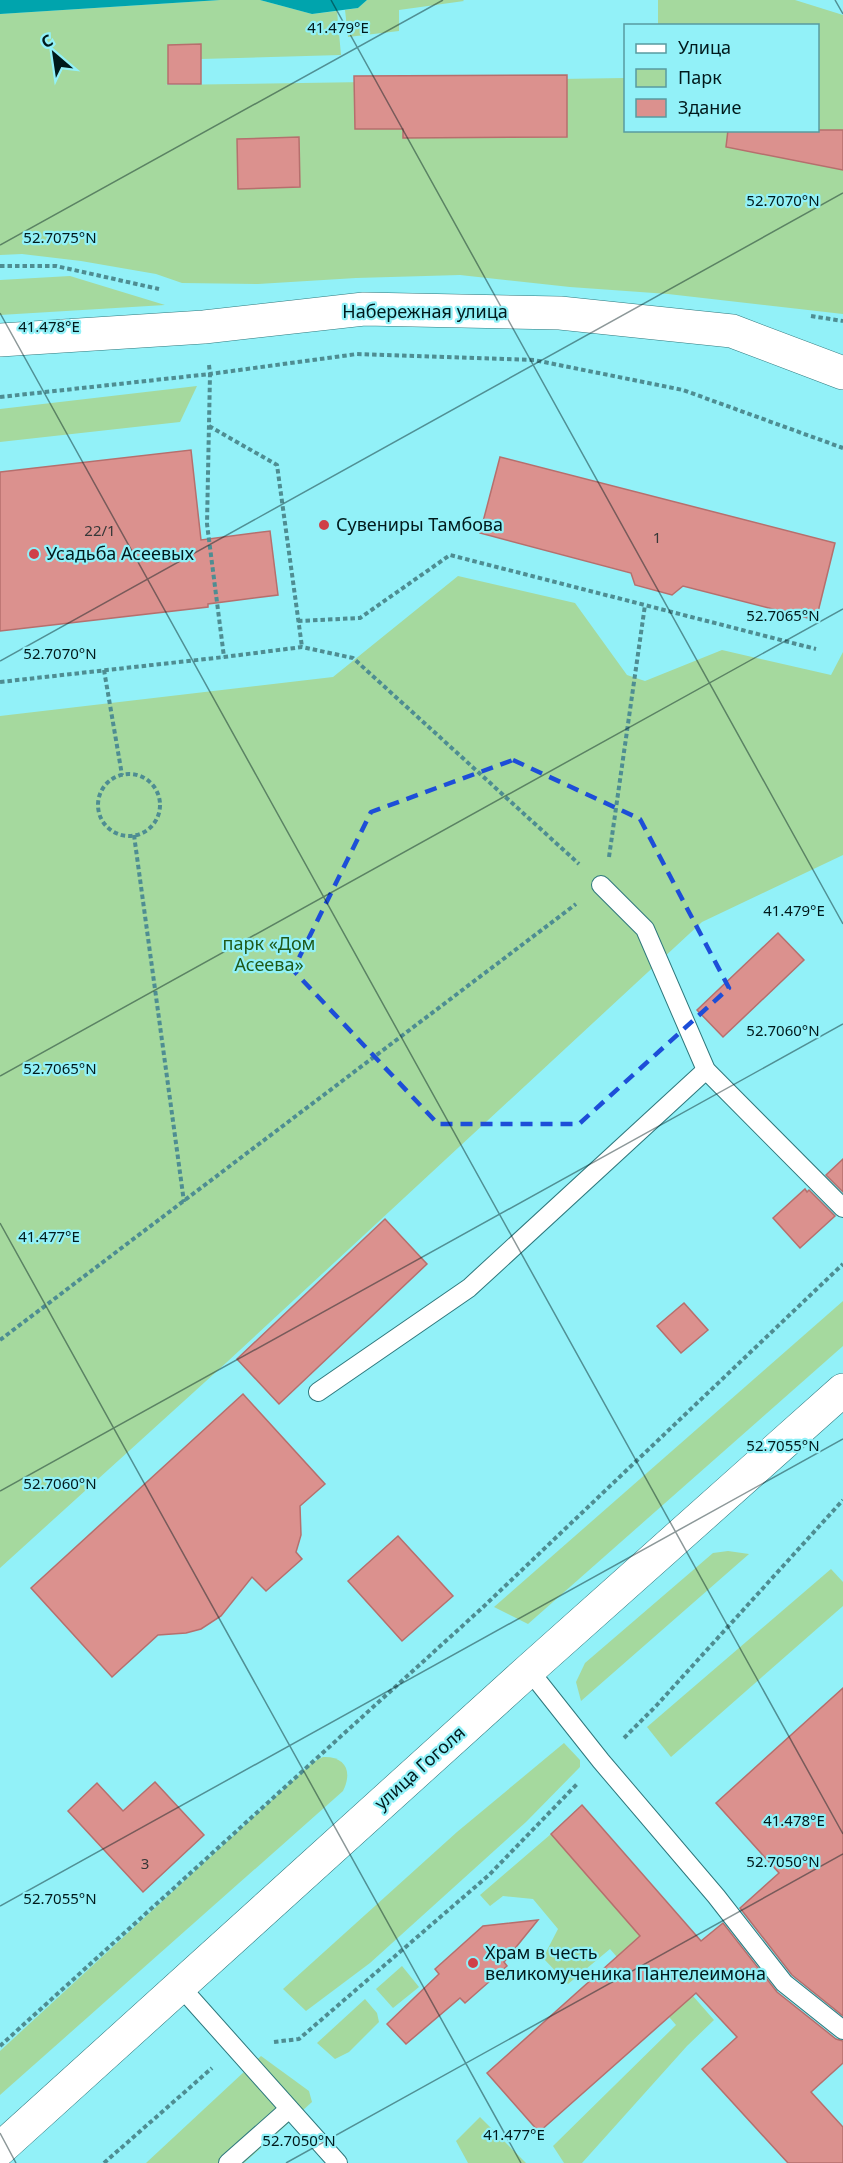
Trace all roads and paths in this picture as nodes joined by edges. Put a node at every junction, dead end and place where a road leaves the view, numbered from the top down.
1 (0, 266) edge
2 (165, 290) dead end
3 (204, 327) junction
4 (0, 340) edge
5 (843, 373) edge
6 (210, 374) junction
7 (0, 397) edge
8 (209, 426) junction
9 (843, 448) edge
10 (645, 605) junction
11 (298, 621) junction
12 (302, 647) junction
13 (816, 649) dead end
14 (225, 657) junction
15 (104, 670) junction
16 (0, 682) edge
17 (123, 775) junction
18 (134, 836) junction
19 (603, 887) junction
20 (706, 1070) junction
21 (184, 1202) junction
22 (843, 1208) edge
23 (843, 1264) edge
24 (0, 1340) edge
25 (843, 1390) edge
26 (318, 1392) dead end
27 (843, 1500) edge
28 (529, 1670) junction
29 (601, 1761) junction
30 (179, 1985) junction
31 (843, 2030) edge
32 (0, 2046) edge
33 (235, 2048) junction
34 (290, 2109) junction
35 (0, 2148) edge
36 (104, 2163) edge
37 (228, 2163) edge
38 (338, 2163) edge

1 - 2 path
3 - 4 street, Набережная улица
3 - 5 street, Набережная улица
3 - 6 path
6 - 7 path
6 - 8 path
6 - 9 path
8 - 11 path
8 - 14 path
10 - 11 path
10 - 13 path
10 - 19 path
11 - 12 path
12 - 14 path
12 - 19 path
14 - 15 path
15 - 16 path
15 - 17 path
17 - 18 path
17 - 18 path
18 - 21 path
19 - 20 lane
19 - 21 path
20 - 22 lane
20 - 26 lane
21 - 24 path
23 - 32 path
25 - 28 street, улица Гоголя
27 - 29 path
28 - 29 lane
28 - 30 street, улица Гоголя
29 - 31 lane
29 - 33 path
30 - 33 lane
30 - 35 street, улица Гоголя
33 - 34 lane
33 - 36 path
34 - 37 lane
34 - 38 lane

